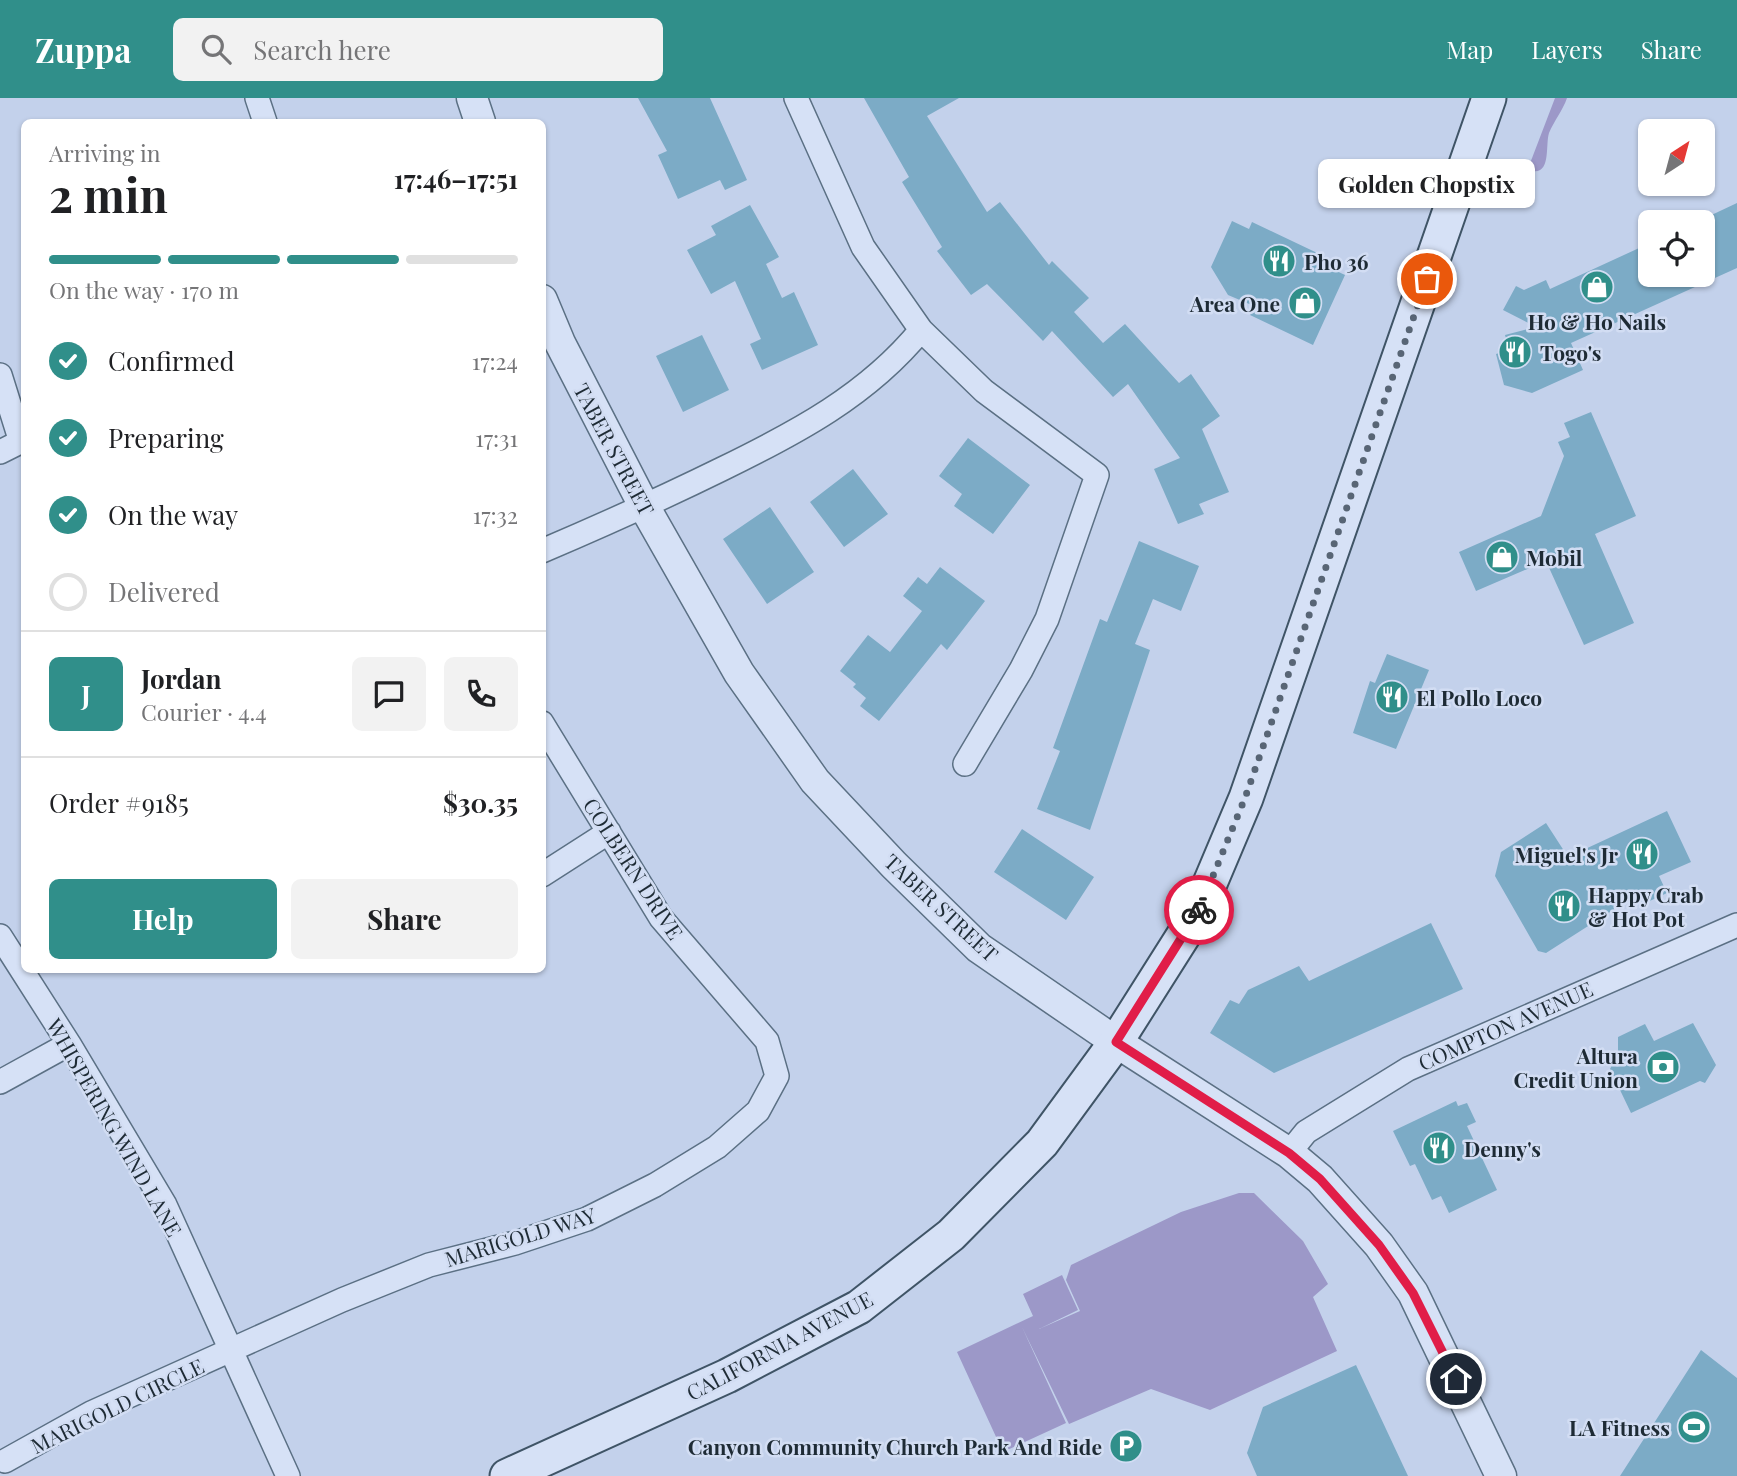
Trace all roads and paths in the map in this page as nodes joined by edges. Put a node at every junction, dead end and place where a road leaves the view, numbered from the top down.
1 (257, 98) edge
2 (472, 98) edge
3 (796, 98) edge
4 (1489, 98) edge
5 (264, 119) edge
6 (479, 119) edge
7 (546, 309) edge
8 (921, 330) junction
9 (0, 375) edge
10 (21, 435) edge
11 (21, 442) edge
12 (0, 452) edge
13 (644, 506) junction
14 (546, 549) edge
15 (546, 730) edge
16 (965, 764) dead end
17 (609, 832) junction
18 (546, 872) edge
19 (1737, 925) edge
20 (0, 936) edge
21 (21, 969) edge
22 (24, 973) edge
23 (1116, 1042) junction
24 (69, 1044) junction
25 (777, 1076) joint
26 (0, 1082) edge
27 (1289, 1153) junction
28 (231, 1350) junction
29 (5, 1461) dead end
30 (288, 1476) edge
31 (507, 1476) edge
32 (1501, 1476) edge

1 - 5 street
2 - 6 street
3 - 8 street
4 - 23 main road, CALIFORNIA AVENUE
7 - 13 street, TABER STREET
8 - 13 street
8 - 16 street
9 - 10 street
11 - 12 street
13 - 14 street
13 - 23 street, TABER STREET
15 - 17 street, COLBERN DRIVE
17 - 18 street
17 - 25 street, COLBERN DRIVE
19 - 27 street, COMPTON AVENUE
20 - 21 street, WHISPERING WIND LANE
22 - 24 street, WHISPERING WIND LANE
23 - 27 street, TABER STREET
23 - 31 main road, CALIFORNIA AVENUE
24 - 26 street
24 - 28 street, WHISPERING WIND LANE
25 - 28 street, MARIGOLD WAY
27 - 32 street, TABER STREET
28 - 29 street, MARIGOLD CIRCLE
28 - 30 street, WHISPERING WIND LANE

